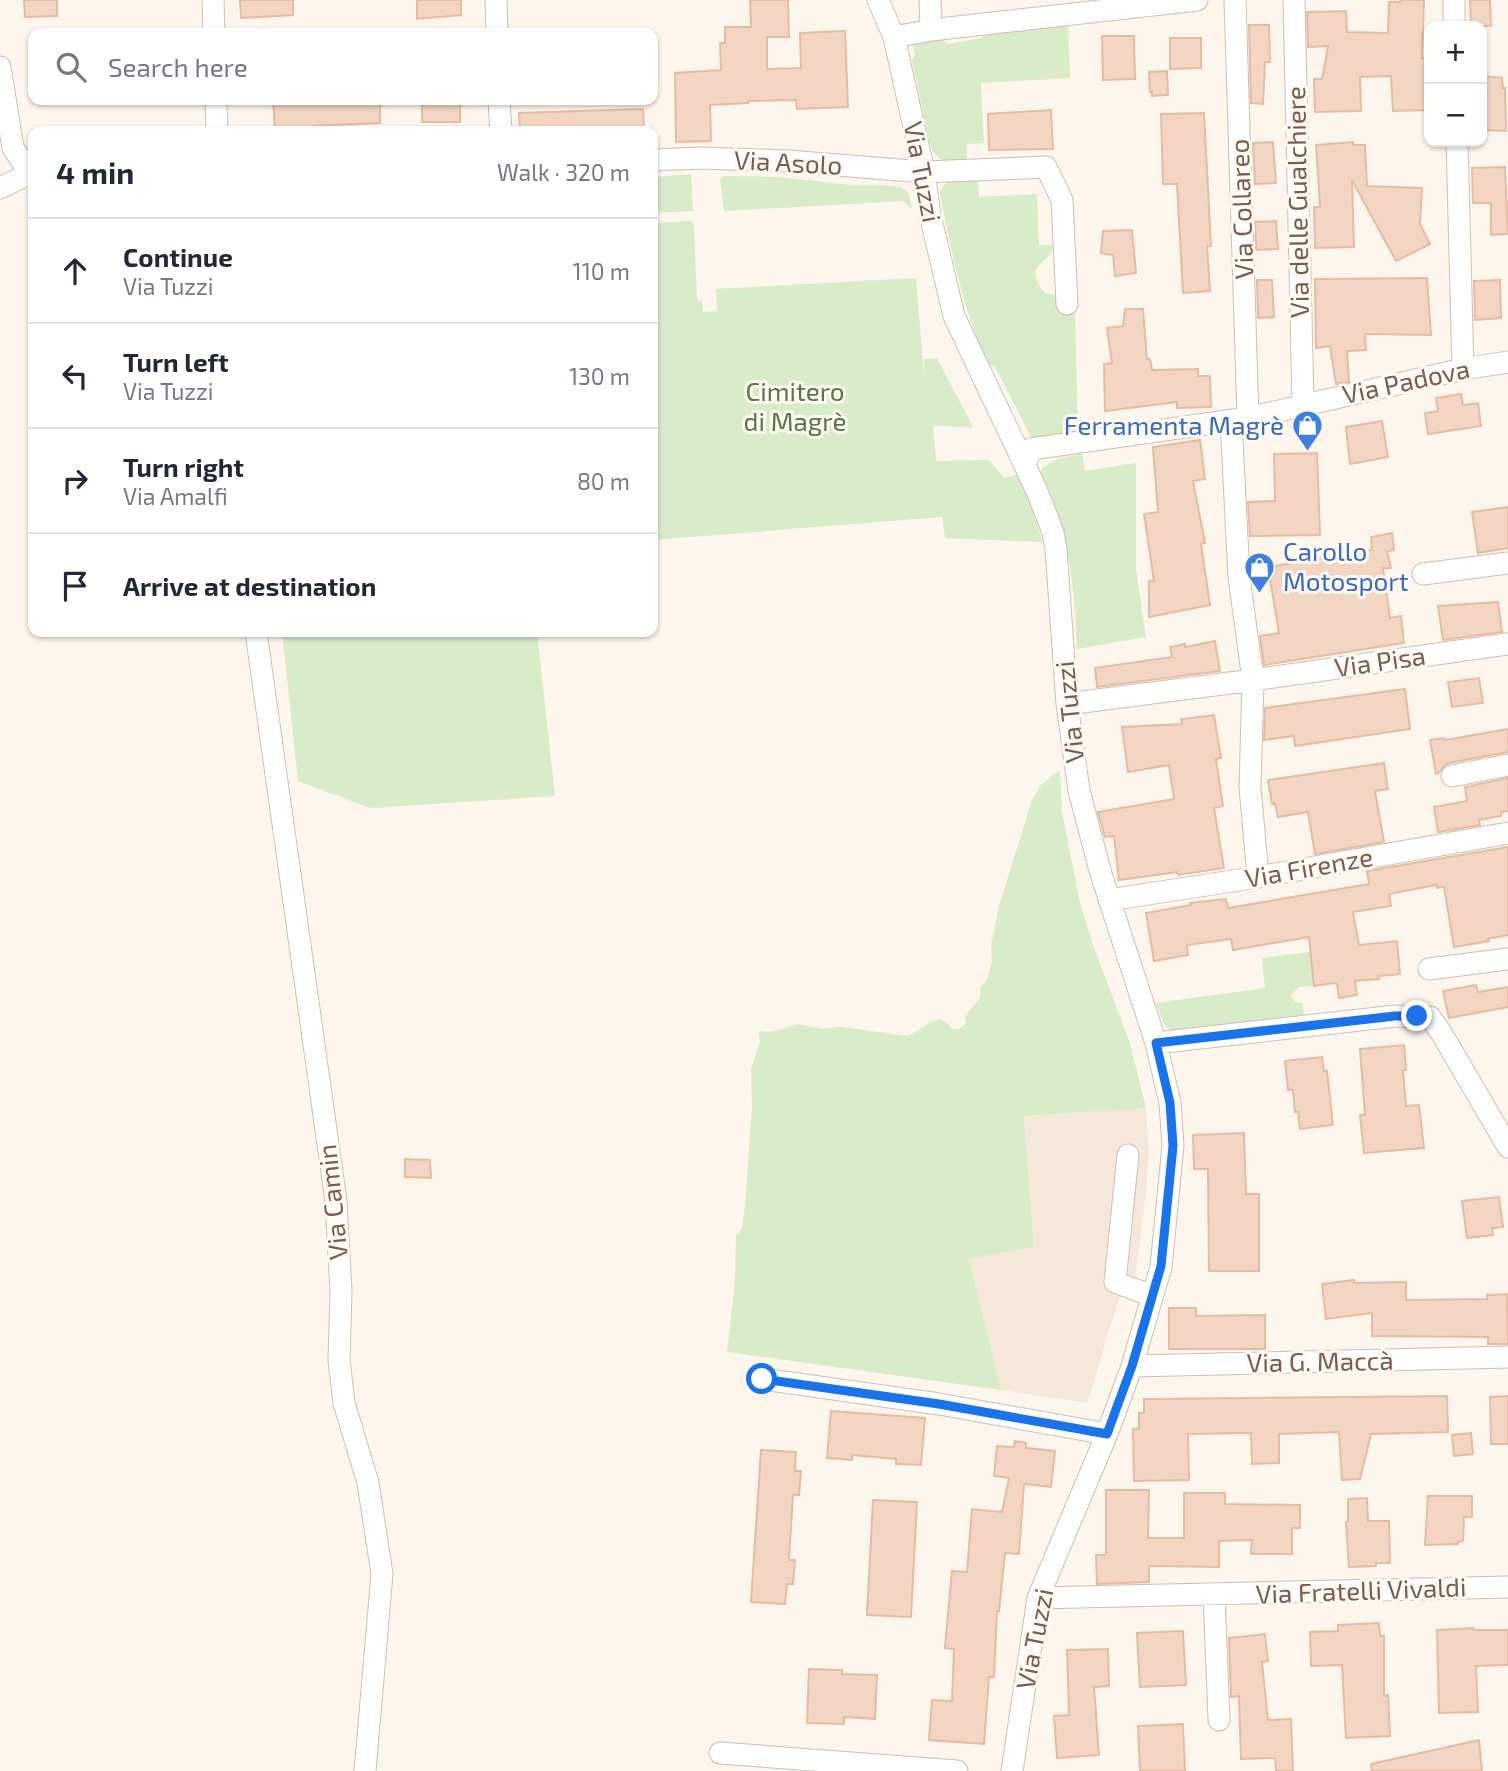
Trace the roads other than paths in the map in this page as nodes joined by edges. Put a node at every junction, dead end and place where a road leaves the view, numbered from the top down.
1 (213, 0) edge
2 (496, 0) edge
3 (878, 0) edge
4 (930, 0) edge
5 (1197, 0) edge
6 (1236, 0) edge
7 (1294, 0) edge
8 (1454, 0) edge
9 (1077, 6) edge
10 (1454, 21) edge
11 (214, 28) edge
12 (497, 28) edge
13 (931, 30) junction
14 (894, 37) junction
15 (0, 67) edge
16 (216, 105) edge
17 (499, 105) edge
18 (217, 126) edge
19 (501, 126) edge
20 (1457, 147) edge
21 (658, 160) edge
22 (28, 168) edge
23 (924, 172) junction
24 (28, 174) edge
25 (0, 188) edge
26 (1067, 304) dead end
27 (1508, 362) edge
28 (1463, 369) junction
29 (1303, 404) junction
30 (1240, 419) junction
31 (1025, 465) junction
32 (1508, 563) edge
33 (1423, 574) dead end
34 (257, 637) edge
35 (1508, 644) edge
36 (1253, 680) junction
37 (1068, 704) junction
38 (1508, 765) edge
39 (1452, 776) dead end
40 (1508, 833) edge
41 (1258, 877) junction
42 (1109, 900) junction
43 (1508, 958) edge
44 (1429, 969) dead end
45 (1156, 1043) junction
46 (1508, 1147) edge
47 (1128, 1155) dead end
48 (1152, 1296) junction
49 (1508, 1357) edge
50 (1132, 1366) junction
51 (762, 1379) dead end
52 (1107, 1434) junction
53 (1508, 1587) edge
54 (1214, 1595) junction
55 (1038, 1598) junction
56 (1219, 1720) dead end
57 (720, 1754) dead end
58 (365, 1771) edge
59 (957, 1771) edge
60 (1012, 1771) edge

1 - 11 street
2 - 12 street
3 - 14 street, Via Tuzzi
4 - 13 street
5 - 9 street
6 - 30 street, Via Collareo
7 - 29 street, Via delle Gualchiere
8 - 10 street
9 - 13 street
13 - 14 street
14 - 23 street, Via Tuzzi
15 - 22 street
16 - 18 street
17 - 19 street
20 - 28 street
21 - 23 street, Via Asolo
23 - 26 street, Via Asolo
23 - 31 street, Via Tuzzi
24 - 25 street
27 - 28 street, Via Padova
28 - 29 street, Via Padova
29 - 30 street, Via Padova
30 - 31 street, Via Padova
30 - 36 street
31 - 37 street, Via Tuzzi
32 - 33 street
34 - 58 street, Via Camin
35 - 36 street, Via Pisa
36 - 37 street, Via Pisa
36 - 41 street
37 - 42 street, Via Tuzzi
38 - 39 street
40 - 41 street, Via Firenze
41 - 42 street, Via Firenze
42 - 45 street, Via Tuzzi
43 - 44 street
45 - 46 street
45 - 48 street, Via Tuzzi
47 - 48 street
48 - 50 street, Via Tuzzi
49 - 50 street, Via G. Maccà
50 - 52 street, Via Tuzzi
51 - 52 street
52 - 55 street, Via Tuzzi
53 - 54 street, Via Fratelli Vivaldi
54 - 55 street, Via Fratelli Vivaldi
54 - 56 street
55 - 60 street, Via Tuzzi
57 - 59 street

